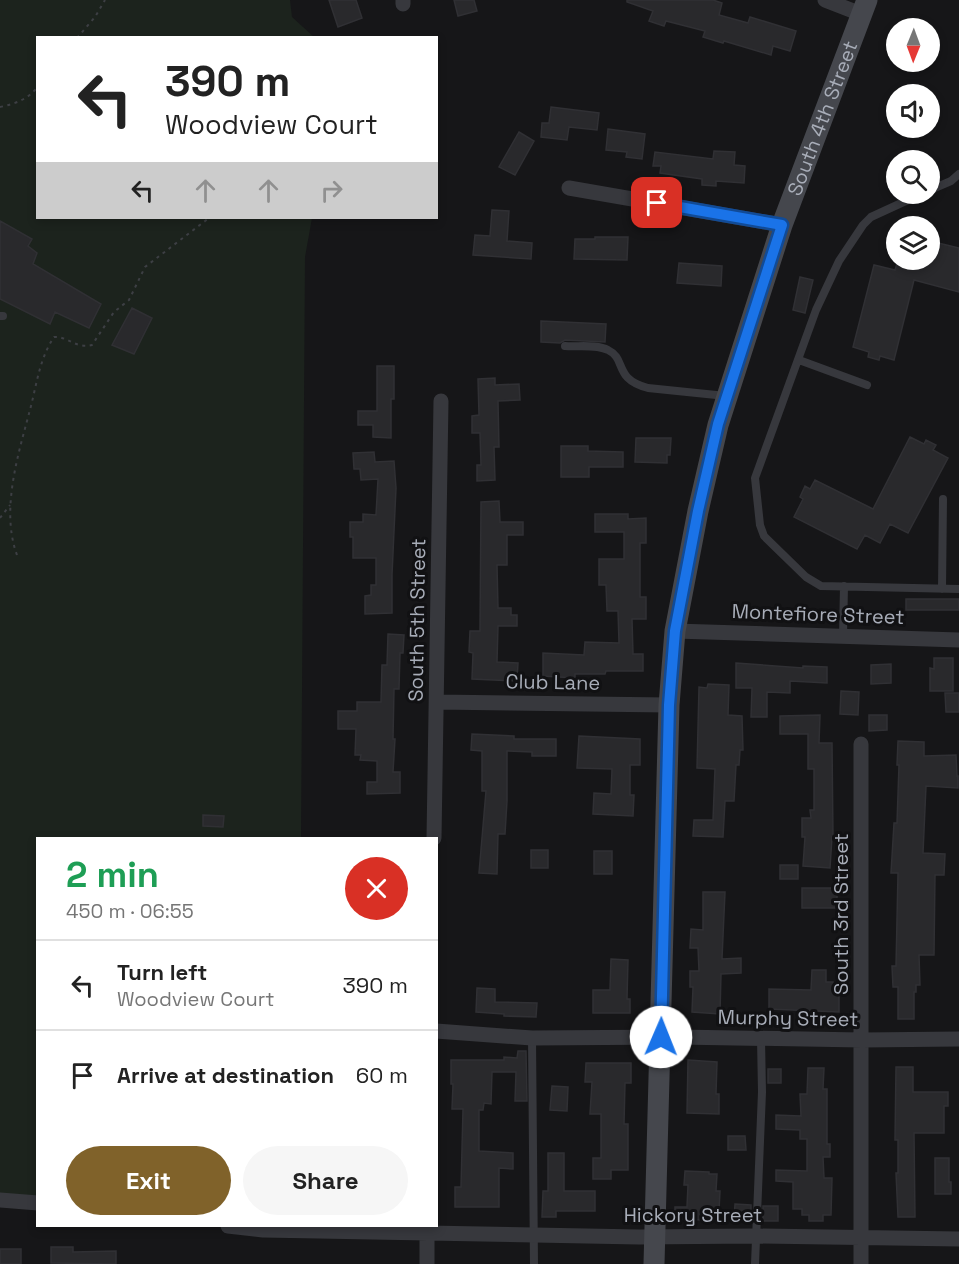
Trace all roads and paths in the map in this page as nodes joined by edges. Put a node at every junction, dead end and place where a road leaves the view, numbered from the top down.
1 (105, 0) edge
2 (825, 0) edge
3 (864, 7) edge
4 (79, 36) edge
5 (36, 89) edge
6 (0, 107) edge
7 (959, 174) edge
8 (940, 186) edge
9 (569, 188) dead end
10 (899, 204) edge
11 (207, 219) edge
12 (782, 225) junction
13 (565, 346) dead end
14 (799, 360) junction
15 (867, 386) dead end
16 (727, 396) junction
17 (441, 401) dead end
18 (943, 499) dead end
19 (12, 502) junction
20 (0, 518) edge
21 (18, 555) dead end
22 (844, 586) junction
23 (942, 589) junction
24 (959, 589) edge
25 (675, 631) junction
26 (843, 635) junction
27 (959, 640) edge
28 (437, 702) junction
29 (669, 705) junction
30 (861, 744) dead end
31 (434, 837) edge
32 (438, 1031) edge
33 (661, 1037) junction
34 (532, 1038) junction
35 (761, 1039) junction
36 (959, 1039) edge
37 (862, 1040) junction
38 (0, 1200) edge
39 (36, 1203) edge
40 (237, 1227) edge
41 (427, 1229) edge
42 (533, 1235) junction
43 (755, 1236) junction
44 (655, 1237) junction
45 (861, 1239) junction
46 (959, 1239) edge
47 (427, 1264) edge
48 (534, 1264) edge
49 (654, 1264) edge
50 (755, 1264) edge
51 (861, 1264) edge

1 - 4 path
2 - 3 street
3 - 12 main road, South 4th Street
5 - 6 path
7 - 8 lane
9 - 12 street
10 - 14 lane
11 - 19 path
12 - 16 main road, South 4th Street
13 - 16 lane
14 - 15 lane
14 - 22 lane
16 - 25 main road, South 4th Street
17 - 28 street, South 5th Street
18 - 23 lane
19 - 20 path
19 - 21 path
22 - 23 lane
22 - 26 lane
23 - 24 lane
25 - 26 street, Montefiore Street
25 - 29 main road, South 4th Street
26 - 27 street, Montefiore Street
28 - 29 street, Club Lane
28 - 31 street, South 5th Street
29 - 33 main road, South 4th Street
30 - 37 street, South 3rd Street
32 - 34 street, Murphy Street
33 - 34 street, Murphy Street
33 - 35 street, Murphy Street
33 - 44 main road, South 4th Street
34 - 42 lane
35 - 37 street, Murphy Street
35 - 43 lane
36 - 37 street, Murphy Street
37 - 45 street, South 3rd Street
38 - 39 street
40 - 41 street, Hickory Street
41 - 42 street, Hickory Street
41 - 47 street
42 - 44 street, Hickory Street
42 - 48 lane
43 - 44 street, Hickory Street
43 - 45 street, Hickory Street
43 - 50 lane
44 - 49 main road, South 4th Street
45 - 46 street, Hickory Street
45 - 51 street, South 3rd Street

